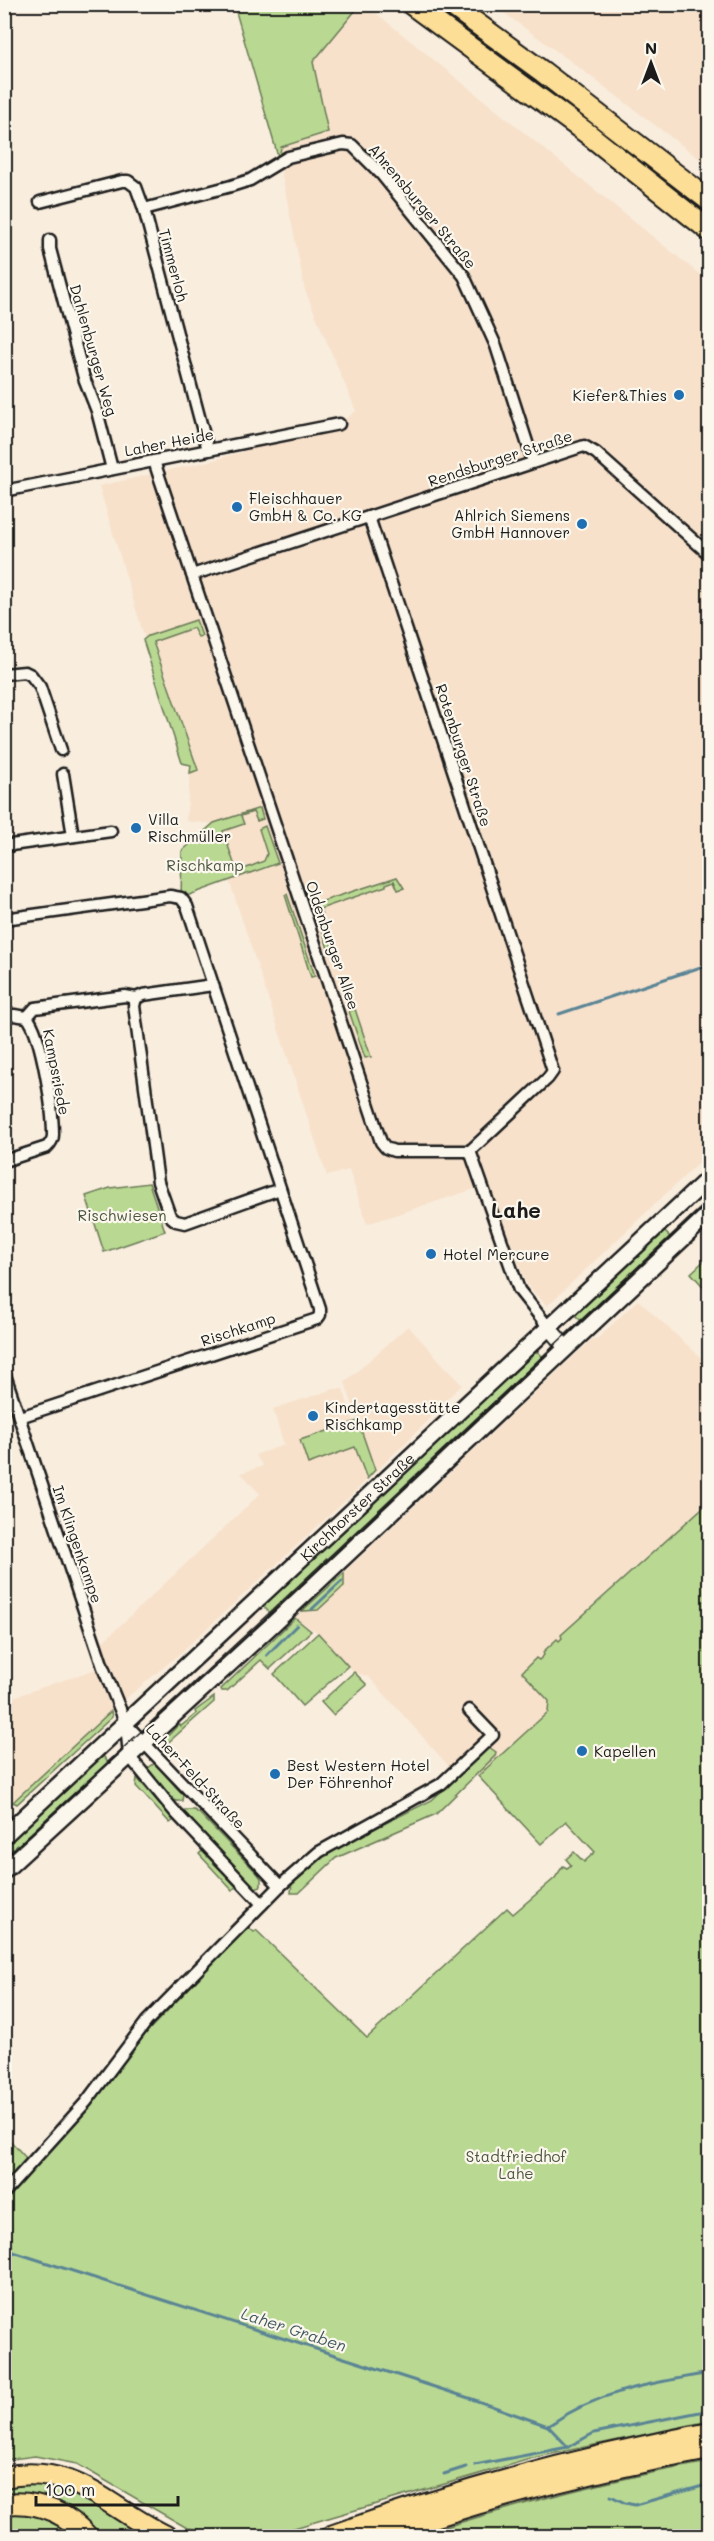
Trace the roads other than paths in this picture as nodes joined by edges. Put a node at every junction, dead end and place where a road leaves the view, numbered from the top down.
1 (411, 4) edge
2 (450, 4) edge
3 (710, 201) edge
4 (40, 202) dead end
5 (144, 209) junction
6 (710, 231) edge
7 (50, 240) dead end
8 (339, 424) dead end
9 (208, 450) junction
10 (154, 461) junction
11 (533, 461) junction
12 (112, 469) junction
13 (4, 491) edge
14 (369, 517) junction
15 (710, 555) edge
16 (192, 575) junction
17 (4, 674) edge
18 (61, 750) dead end
19 (63, 774) dead end
20 (111, 831) dead end
21 (73, 836) junction
22 (4, 846) edge
23 (4, 919) edge
24 (213, 985) junction
25 (136, 998) junction
26 (4, 1016) edge
27 (27, 1017) junction
28 (470, 1151) junction
29 (4, 1161) edge
30 (710, 1177) edge
31 (280, 1190) junction
32 (710, 1213) edge
33 (549, 1328) junction
34 (566, 1348) junction
35 (4, 1372) edge
36 (20, 1417) junction
37 (469, 1710) dead end
38 (126, 1724) junction
39 (145, 1742) junction
40 (129, 1756) junction
41 (4, 1836) edge
42 (4, 1871) edge
43 (280, 1886) junction
44 (262, 1904) junction
45 (4, 2193) edge
46 (710, 2433) edge
47 (710, 2449) edge
48 (4, 2477) edge
49 (499, 2489) junction
50 (465, 2499) junction
51 (4, 2504) edge
52 (87, 2536) edge
53 (166, 2536) edge
54 (331, 2536) edge
55 (377, 2536) edge

1 - 6 highway
2 - 3 highway
4 - 5 street, Timmerloh
5 - 9 street, Timmerloh
5 - 11 street, Ahrensburger Straße
7 - 12 street, Dahlenburger Weg
8 - 9 street, Laher Heide
9 - 10 street, Laher Heide
10 - 12 street, Laher Heide
10 - 16 street, Oldenburger Allee
11 - 14 street, Rendsburger Straße
11 - 15 street, Rendsburger Straße
12 - 13 street, Laher Heide
14 - 16 street
14 - 28 street, Rotenburger Straße
16 - 28 street, Oldenburger Allee
17 - 18 street
19 - 21 street
20 - 21 street
21 - 22 street
23 - 24 street, Rischkamp
24 - 25 street
24 - 31 street, Rischkamp
25 - 27 street
25 - 31 street
26 - 27 street, Kampsriede
27 - 29 street, Kampsriede
28 - 33 street
30 - 33 main road, Kirchhorster Straße
31 - 36 street, Rischkamp
32 - 34 main road, Kirchhorster Straße
33 - 34 street
33 - 38 main road, Kirchhorster Straße
34 - 39 main road, Kirchhorster Straße
35 - 36 street, Im Klingenkampe
36 - 38 street, Im Klingenkampe
37 - 43 street
38 - 39 street, Laher-Feld-Straße
38 - 40 street, Laher-Feld-Straße
38 - 41 main road, Kirchhorster Straße
39 - 40 main road, Kirchhorster Straße
39 - 43 street, Laher-Feld-Straße
40 - 42 main road, Kirchhorster Straße
40 - 44 street
43 - 44 street
44 - 45 street
46 - 49 highway
47 - 49 highway
48 - 53 highway
49 - 50 highway
50 - 54 highway
50 - 55 highway
51 - 52 highway

